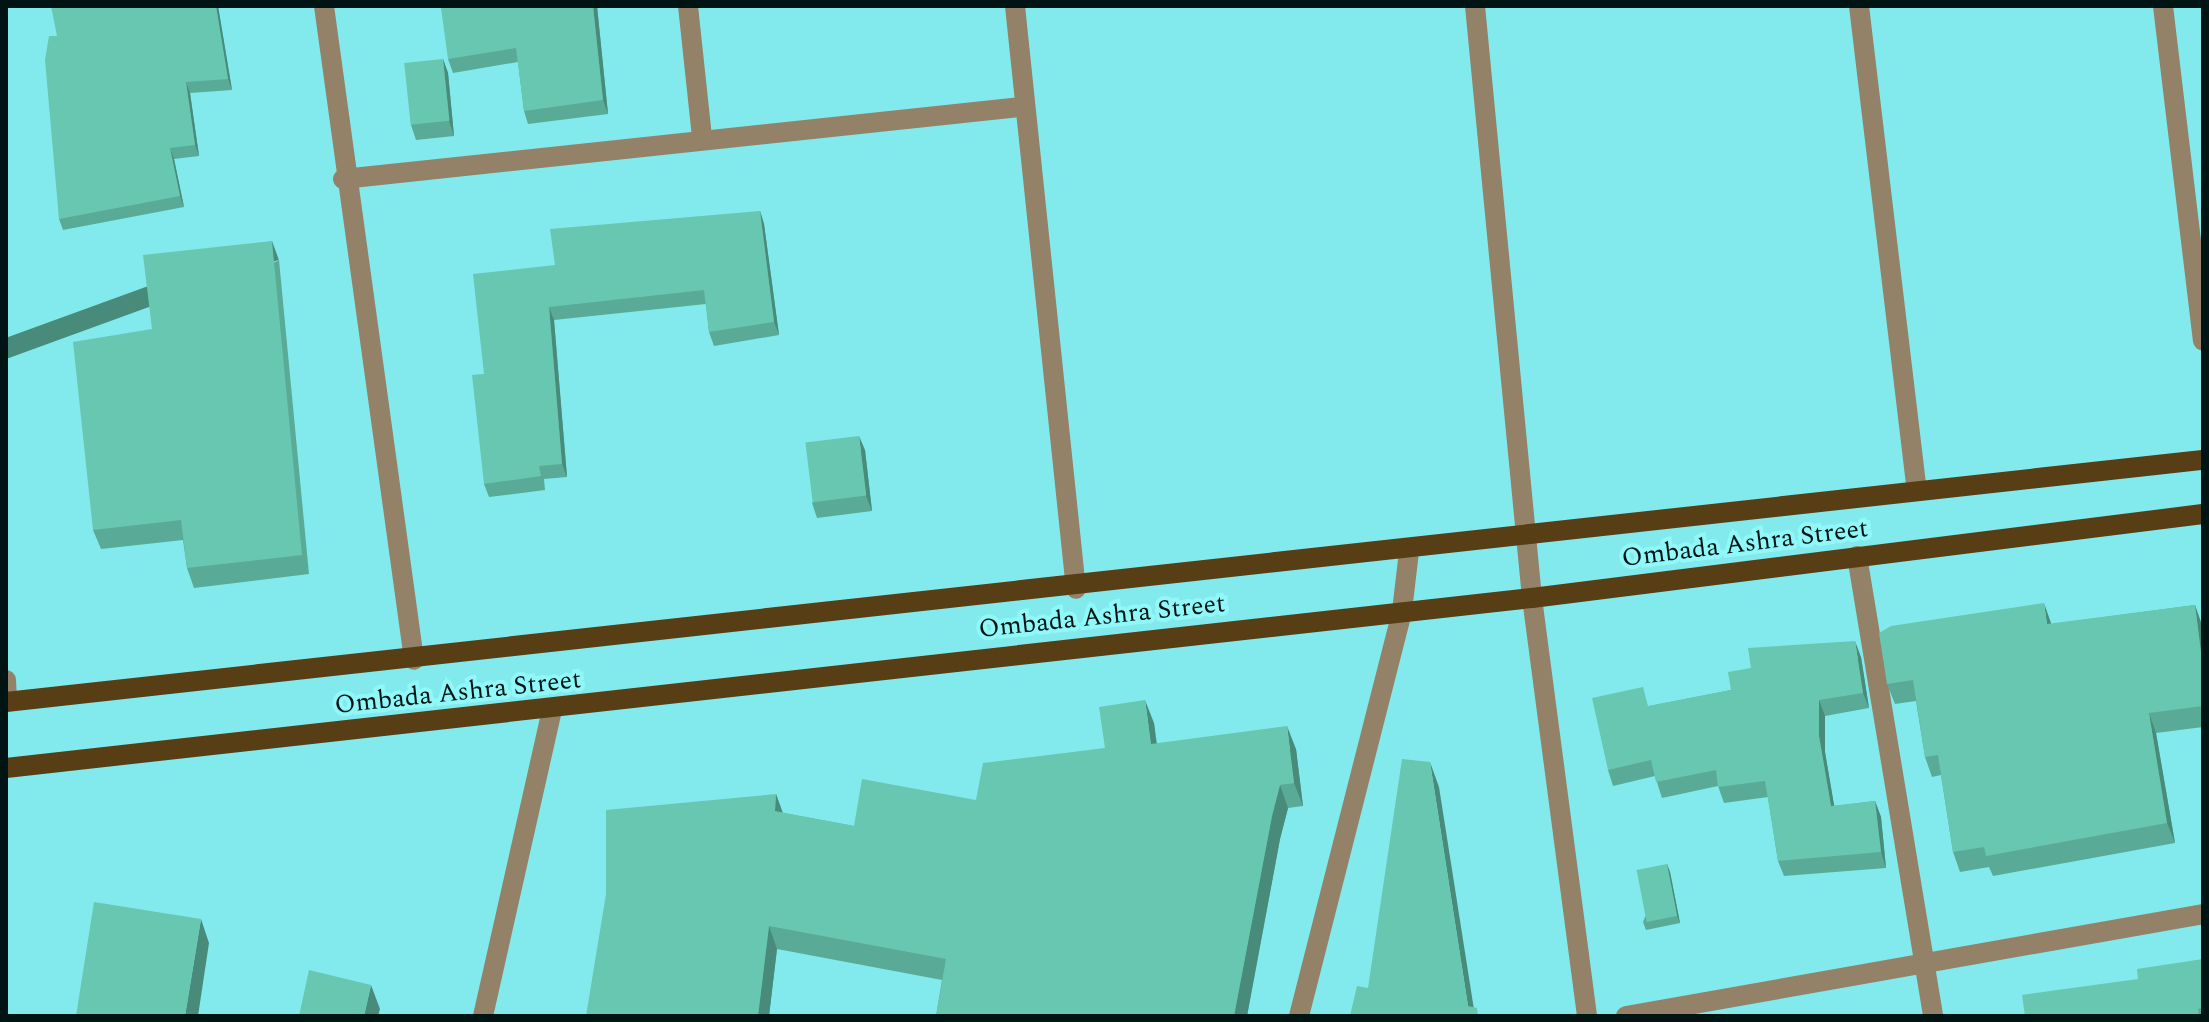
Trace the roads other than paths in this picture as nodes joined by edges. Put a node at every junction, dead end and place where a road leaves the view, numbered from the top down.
1 (324, 6) edge
2 (688, 6) edge
3 (1015, 6) edge
4 (1475, 6) edge
5 (1859, 6) edge
6 (2163, 6) edge
7 (1020, 107) junction
8 (702, 138) junction
9 (343, 179) junction
10 (2203, 341) edge
11 (2203, 460) edge
12 (1917, 491) junction
13 (2203, 514) edge
14 (1526, 535) junction
15 (1409, 551) junction
16 (1857, 556) junction
17 (1076, 589) junction
18 (1532, 598) junction
19 (1402, 611) junction
20 (414, 660) junction
21 (6, 680) edge
22 (6, 702) edge
23 (552, 710) junction
24 (6, 768) edge
25 (2203, 914) edge
26 (1924, 964) junction
27 (483, 1016) edge
28 (1299, 1016) edge
29 (1587, 1016) edge
30 (1626, 1016) edge
31 (1933, 1016) edge

1 - 9 street
2 - 8 street
3 - 7 street
4 - 14 street
5 - 12 street
6 - 10 street
7 - 8 street
7 - 17 street
8 - 9 street
9 - 20 street
11 - 12 main road, Ombada Ashra Street
12 - 14 main road, Ombada Ashra Street
13 - 16 main road, Ombada Ashra Street
14 - 15 main road, Ombada Ashra Street
14 - 18 street
15 - 17 main road, Ombada Ashra Street
15 - 19 street
16 - 18 main road, Ombada Ashra Street
16 - 26 street
17 - 20 main road, Ombada Ashra Street
18 - 19 main road, Ombada Ashra Street
18 - 29 street
19 - 23 main road, Ombada Ashra Street
19 - 28 street
20 - 22 main road, Ombada Ashra Street
21 - 22 street
23 - 24 main road, Ombada Ashra Street
23 - 27 street
25 - 26 street
26 - 30 street
26 - 31 street

